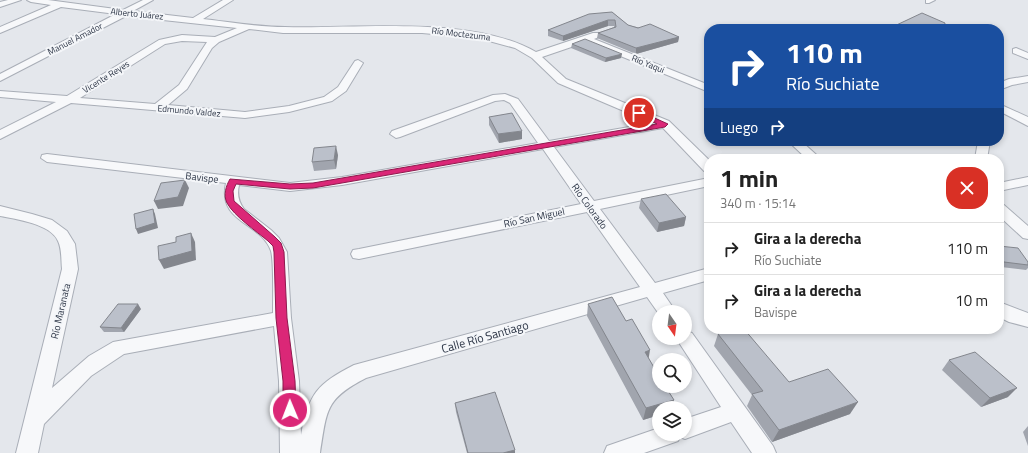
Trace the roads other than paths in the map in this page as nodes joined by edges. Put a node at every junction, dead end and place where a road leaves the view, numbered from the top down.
1 (17, 0) edge
2 (31, 0) edge
3 (149, 0) edge
4 (229, 0) edge
5 (64, 2) edge
6 (0, 5) edge
7 (125, 13) junction
8 (196, 20) junction
9 (246, 27) junction
10 (1, 30) edge
11 (605, 32) edge
12 (586, 39) junction
13 (216, 40) junction
14 (1016, 51) dead end
15 (535, 56) junction
16 (1028, 56) edge
17 (358, 63) dead end
18 (0, 78) edge
19 (1028, 79) edge
20 (1004, 84) edge
21 (704, 87) edge
22 (0, 94) edge
23 (70, 100) junction
24 (158, 108) junction
25 (1004, 112) edge
26 (1028, 122) edge
27 (665, 124) junction
28 (396, 134) dead end
29 (0, 135) edge
30 (546, 145) junction
31 (800, 146) edge
32 (809, 154) edge
33 (48, 158) dead end
34 (704, 163) edge
35 (233, 181) junction
36 (1028, 181) edge
37 (704, 183) edge
38 (1004, 186) edge
39 (590, 206) junction
40 (0, 211) edge
41 (1004, 212) edge
42 (1028, 234) edge
43 (359, 254) dead end
44 (704, 275) edge
45 (652, 290) junction
46 (662, 305) edge
47 (1004, 312) edge
48 (282, 318) junction
49 (1028, 320) edge
50 (690, 345) edge
51 (736, 411) junction
52 (34, 420) junction
53 (692, 427) edge
54 (652, 440) edge
55 (27, 453) edge
56 (290, 453) edge
57 (309, 453) edge
58 (615, 453) edge
59 (765, 453) edge

1 - 6 street
2 - 5 street, Alberto Juárez
3 - 7 street, Manuel Amador
4 - 8 street
5 - 7 street, Alberto Juárez
5 - 10 street
7 - 8 street, Alberto Juárez
7 - 18 street, Manuel Amador
8 - 9 street, Río Moctezuma
9 - 13 street
9 - 15 street, Río Moctezuma
11 - 12 street
12 - 15 street
12 - 21 street, Río Yaqui
13 - 23 street, Vicente Reyes
13 - 24 street
14 - 16 street
15 - 27 street, Río Moctezuma
17 - 24 street, Edmundo Valdez
19 - 20 street
22 - 23 street, Edmundo Valdez
23 - 24 street, Edmundo Valdez
23 - 29 street, Vicente Reyes
25 - 26 street
27 - 30 street, Bavispe
27 - 34 street, Río Moctezuma
28 - 30 street, Río Colorado
30 - 35 street, Bavispe
30 - 39 street, Río Colorado
31 - 32 street
33 - 35 street, Bavispe
35 - 48 street
36 - 38 street
37 - 39 street, Río San Miguel
39 - 43 street, Río San Miguel
39 - 45 street, Río Colorado
40 - 52 street, Río Maranata
41 - 42 street
44 - 45 street, Calle Río Santiago
45 - 46 street, Río Colorado
45 - 57 street, Calle Río Santiago
47 - 49 street
48 - 52 street
48 - 56 street
50 - 51 street
51 - 53 street
51 - 59 street
52 - 55 street, Río Maranata
54 - 58 street

